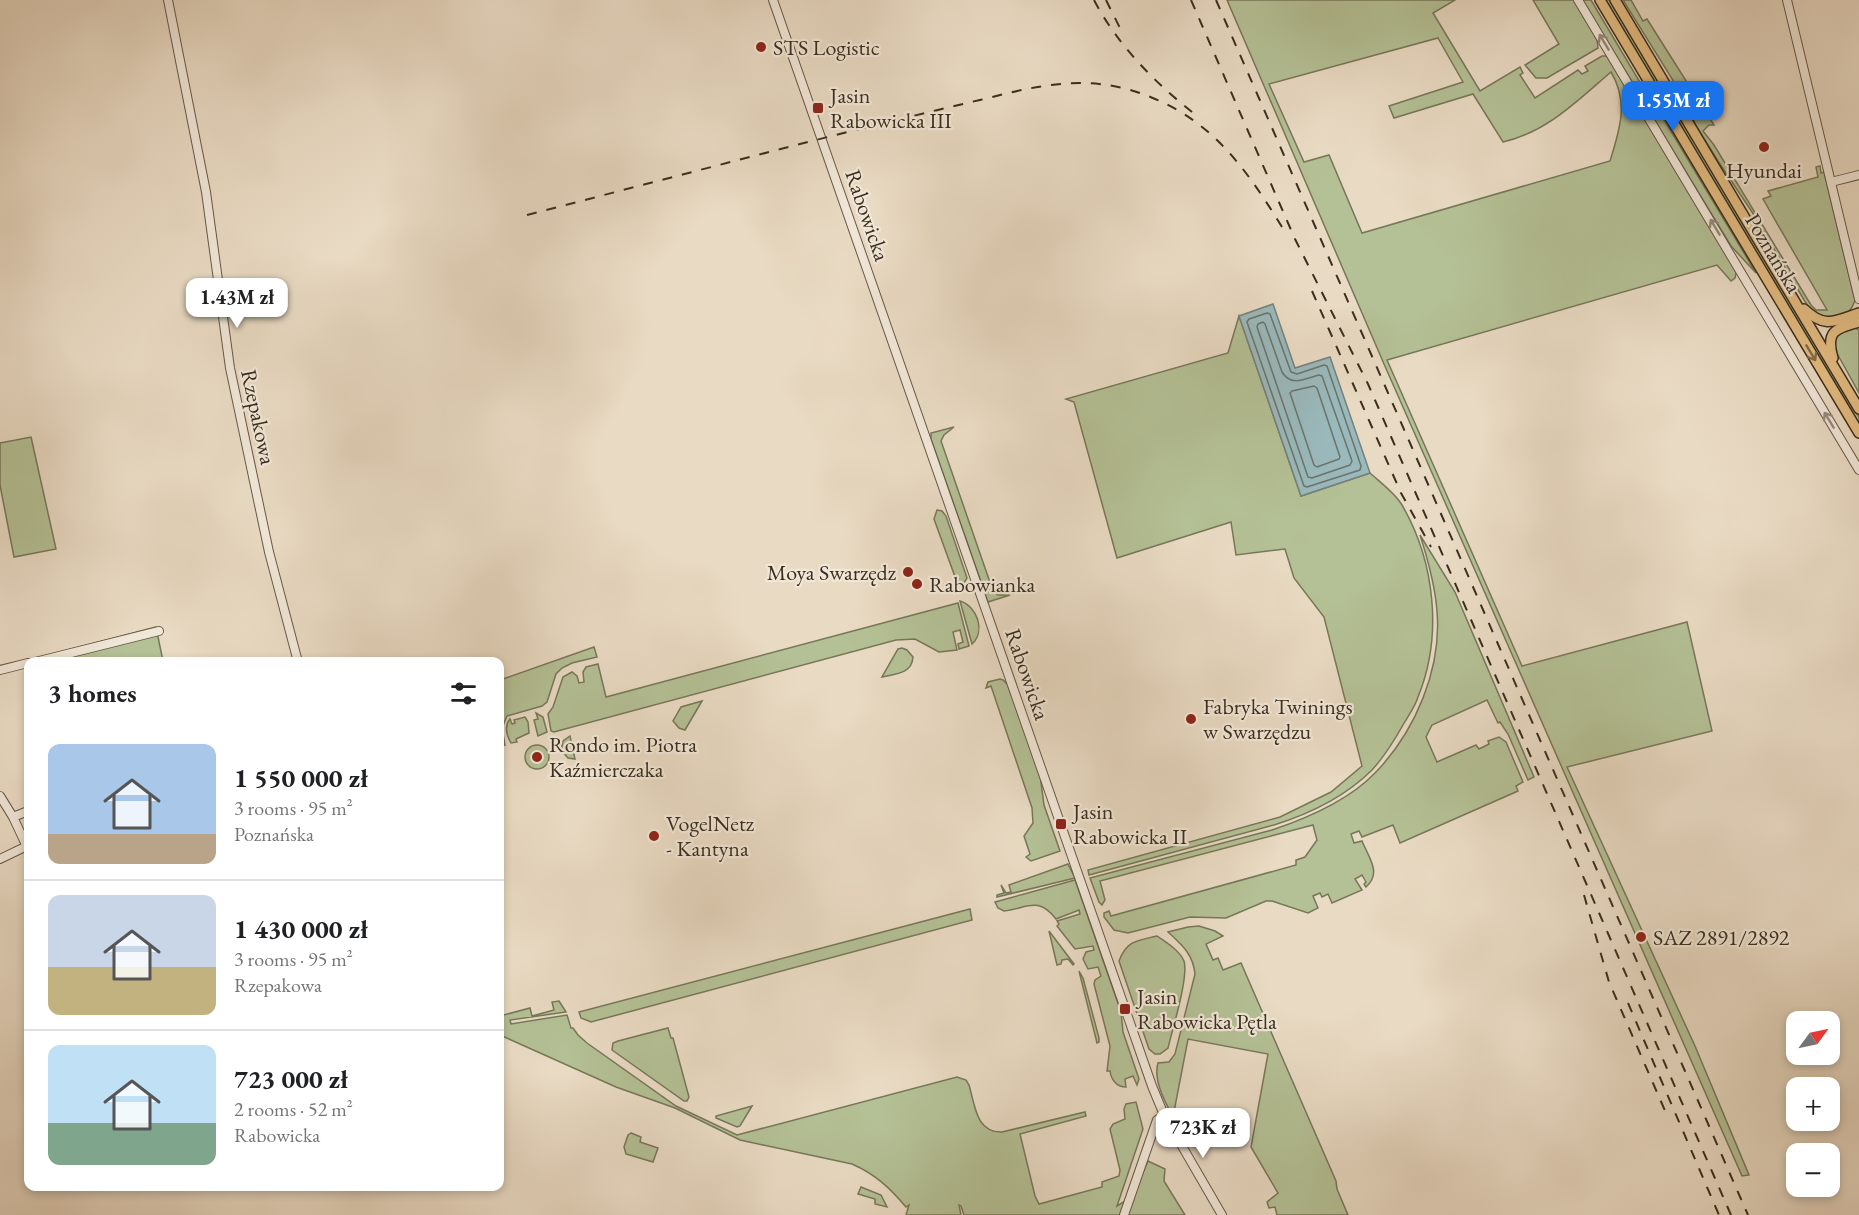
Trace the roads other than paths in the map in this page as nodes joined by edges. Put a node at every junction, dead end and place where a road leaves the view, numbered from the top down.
1 (168, 0) edge
2 (773, 0) edge
3 (1578, 0) edge
4 (1600, 0) edge
5 (1615, 0) edge
6 (1787, 0) edge
7 (1859, 175) edge
8 (1831, 182) junction
9 (1859, 299) edge
10 (1796, 302) junction
11 (1859, 313) edge
12 (1859, 322) edge
13 (1837, 372) junction
14 (1859, 409) edge
15 (1859, 434) edge
16 (1859, 470) edge
17 (159, 632) dead end
18 (56, 657) edge
19 (297, 657) edge
20 (24, 664) edge
21 (0, 670) edge
22 (0, 796) edge
23 (24, 813) edge
24 (14, 817) junction
25 (24, 839) edge
26 (24, 850) edge
27 (0, 859) edge
28 (1164, 1115) junction
29 (1124, 1215) edge
30 (1222, 1215) edge

1 - 19 street, Rzepakowa
2 - 28 street, Rabowicka
16 -> 3 street
4 -> 15 main road, Poznańska
5 - 10 main road, Poznańska
6 - 8 street
7 - 8 street
8 - 9 street
10 - 11 main road
10 - 13 main road, Poznańska
12 - 13 main road
13 - 14 main road, Poznańska
17 - 18 street
20 - 21 street
22 - 24 street
23 - 24 street
24 - 25 street
26 - 27 street
28 - 29 street
28 - 30 street, Rabowicka

